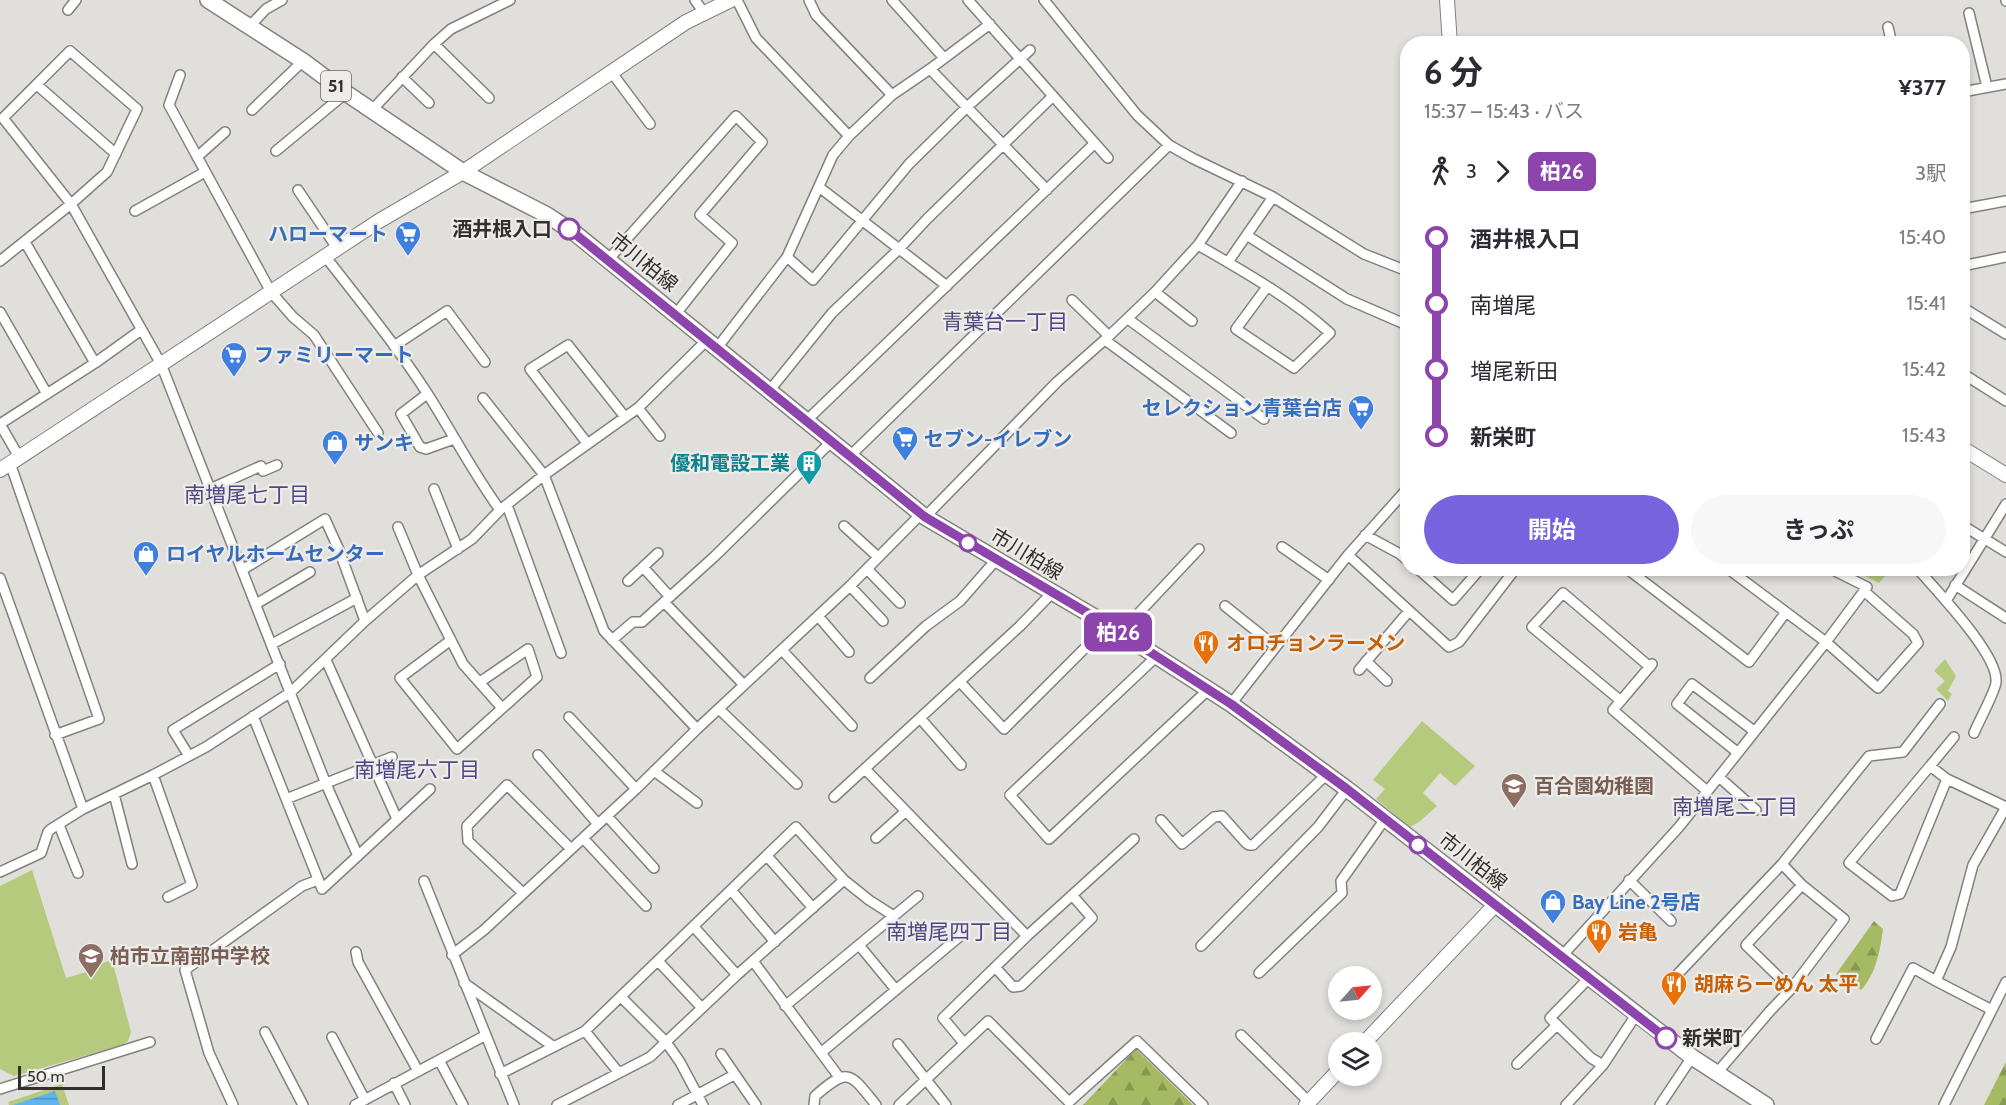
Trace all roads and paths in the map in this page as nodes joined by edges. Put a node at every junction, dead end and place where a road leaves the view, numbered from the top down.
1 (76, 0) edge
2 (208, 0) edge
3 (282, 0) edge
4 (510, 0) edge
5 (695, 0) edge
6 (731, 0) edge
7 (737, 0) edge
8 (809, 0) edge
9 (892, 0) edge
10 (968, 0) edge
11 (1044, 0) edge
12 (1447, 0) edge
13 (68, 10) dead end
14 (704, 13) junction
15 (1969, 13) dead end
16 (990, 24) junction
17 (250, 26) junction
18 (1888, 27) dead end
19 (1449, 36) edge
20 (1890, 36) edge
21 (434, 44) junction
22 (1030, 50) dead end
23 (944, 58) junction
24 (1021, 58) junction
25 (303, 61) junction
26 (930, 69) junction
27 (612, 73) junction
28 (180, 75) dead end
29 (402, 77) junction
30 (2006, 84) edge
31 (37, 85) junction
32 (1987, 87) junction
33 (1970, 90) edge
34 (346, 93) junction
35 (892, 95) junction
36 (1053, 96) junction
37 (489, 98) dead end
38 (429, 103) dead end
39 (967, 107) junction
40 (252, 110) dead end
41 (371, 111) junction
42 (650, 124) dead end
43 (225, 132) dead end
44 (849, 136) junction
45 (1095, 143) junction
46 (1004, 145) junction
47 (1169, 145) junction
48 (276, 151) dead end
49 (116, 154) junction
50 (197, 157) junction
51 (1108, 158) dead end
52 (205, 172) junction
53 (463, 172) junction
54 (1242, 181) junction
55 (819, 187) junction
56 (298, 190) dead end
57 (1047, 190) junction
58 (1273, 197) junction
59 (2006, 201) edge
60 (71, 204) junction
61 (1970, 208) edge
62 (135, 211) dead end
63 (863, 221) junction
64 (1248, 236) junction
65 (25, 242) junction
66 (1198, 245) junction
67 (899, 249) junction
68 (331, 252) junction
69 (787, 257) junction
70 (608, 260) junction
71 (2004, 260) edge
72 (0, 261) edge
73 (1228, 262) junction
74 (1970, 265) edge
75 (1400, 268) edge
76 (947, 286) junction
77 (1267, 287) junction
78 (271, 292) junction
79 (1155, 292) junction
80 (1072, 300) dead end
81 (0, 312) edge
82 (1970, 312) edge
83 (675, 315) junction
84 (1128, 319) junction
85 (1192, 321) dead end
86 (1400, 321) edge
87 (141, 330) junction
88 (2006, 334) edge
89 (1107, 338) junction
90 (712, 344) junction
91 (394, 346) junction
92 (485, 362) dead end
93 (95, 363) junction
94 (161, 364) junction
95 (1970, 378) edge
96 (770, 390) junction
97 (47, 394) junction
98 (427, 394) junction
99 (483, 398) dead end
100 (2006, 401) edge
101 (638, 408) junction
102 (625, 417) junction
103 (1264, 419) dead end
104 (806, 421) junction
105 (0, 424) edge
106 (1231, 432) dead end
107 (378, 433) dead end
108 (660, 436) dead end
109 (454, 439) junction
110 (832, 441) junction
111 (587, 443) junction
112 (1970, 452) edge
113 (850, 456) junction
114 (10, 463) edge
115 (277, 465) dead end
116 (544, 475) junction
117 (2006, 475) edge
118 (210, 489) junction
119 (434, 489) dead end
120 (1400, 497) edge
121 (2006, 504) edge
122 (504, 507) junction
123 (923, 515) junction
124 (844, 526) dead end
125 (398, 527) dead end
126 (1970, 530) edge
127 (1365, 535) junction
128 (1984, 538) junction
129 (1282, 547) dead end
130 (458, 549) junction
131 (1199, 549) dead end
132 (2006, 552) edge
133 (658, 553) dead end
134 (1400, 554) edge
135 (1348, 555) junction
136 (878, 557) junction
137 (996, 560) junction
138 (1970, 561) edge
139 (644, 567) junction
140 (867, 568) junction
141 (243, 570) junction
142 (310, 572) dead end
143 (418, 575) junction
144 (1426, 576) edge
145 (1474, 576) edge
146 (1510, 576) edge
147 (1636, 576) edge
148 (1738, 576) edge
149 (1844, 576) edge
150 (1924, 576) edge
151 (1961, 576) edge
152 (0, 578) edge
153 (1329, 580) junction
154 (628, 581) dead end
155 (1955, 585) junction
156 (850, 586) junction
157 (1864, 591) junction
158 (1052, 593) junction
159 (357, 598) junction
160 (667, 600) junction
161 (1946, 601) junction
162 (900, 603) dead end
163 (256, 604) junction
164 (1225, 606) dead end
165 (1409, 611) junction
166 (1786, 612) junction
167 (818, 616) junction
168 (2006, 618) edge
169 (365, 621) junction
170 (883, 621) dead end
171 (1114, 629) junction
172 (451, 640) junction
173 (612, 640) junction
174 (1826, 642) junction
175 (272, 644) junction
176 (1275, 646) junction
177 (782, 650) junction
178 (849, 652) dead end
179 (561, 653) dead end
180 (1157, 656) junction
181 (326, 660) junction
182 (1366, 661) junction
183 (280, 664) junction
184 (1359, 670) dead end
185 (870, 678) dead end
186 (1387, 681) dead end
187 (480, 682) junction
188 (960, 682) junction
189 (2001, 683) edge
190 (744, 685) junction
191 (1209, 689) junction
192 (291, 692) junction
193 (1621, 701) junction
194 (1231, 704) junction
195 (1940, 704) dead end
196 (502, 708) junction
197 (719, 709) junction
198 (253, 716) junction
199 (569, 717) dead end
200 (920, 718) junction
201 (852, 726) dead end
202 (697, 729) junction
203 (1754, 732) junction
204 (1974, 733) dead end
205 (55, 735) junction
206 (1954, 737) dead end
207 (1737, 752) junction
208 (538, 755) dead end
209 (189, 756) junction
210 (392, 757) dead end
211 (371, 765) junction
212 (961, 765) dead end
213 (1930, 766) junction
214 (866, 768) junction
215 (654, 771) junction
216 (1326, 774) junction
217 (153, 775) junction
218 (1719, 777) junction
219 (1947, 779) junction
220 (326, 784) junction
221 (797, 784) dead end
222 (430, 789) dead end
223 (636, 789) junction
224 (1347, 789) junction
225 (1707, 791) junction
226 (114, 794) junction
227 (834, 797) dead end
228 (286, 799) junction
229 (697, 804) dead end
230 (2006, 807) edge
231 (83, 809) junction
232 (1756, 810) dead end
233 (906, 811) junction
234 (607, 816) junction
235 (397, 819) junction
236 (1385, 819) junction
237 (1161, 820) dead end
238 (598, 824) junction
239 (59, 825) junction
240 (583, 838) junction
241 (876, 838) dead end
242 (1134, 839) dead end
243 (571, 849) junction
244 (358, 856) junction
245 (766, 856) junction
246 (132, 864) dead end
247 (1782, 864) junction
248 (654, 868) dead end
249 (0, 872) edge
250 (78, 873) dead end
251 (318, 880) junction
252 (844, 880) junction
253 (1629, 880) junction
254 (424, 881) dead end
255 (1802, 885) junction
256 (731, 890) junction
257 (523, 893) junction
258 (1072, 895) junction
259 (918, 896) dead end
260 (168, 897) dead end
261 (1495, 904) junction
262 (646, 906) dead end
263 (813, 908) junction
264 (894, 916) junction
265 (1671, 921) dead end
266 (694, 927) junction
267 (1027, 936) junction
268 (959, 937) dead end
269 (775, 942) junction
270 (859, 945) junction
271 (1201, 946) dead end
272 (357, 952) dead end
273 (452, 955) junction
274 (1562, 956) junction
275 (658, 961) junction
276 (753, 961) junction
277 (995, 967) junction
278 (1259, 973) dead end
279 (737, 975) junction
280 (1590, 977) junction
281 (1674, 978) dead end
282 (1936, 981) junction
283 (2006, 982) edge
284 (464, 983) junction
285 (1791, 989) junction
286 (896, 990) junction
287 (621, 997) junction
288 (785, 1006) junction
289 (702, 1008) junction
290 (1992, 1010) junction
291 (1636, 1015) junction
292 (1557, 1025) junction
293 (585, 1031) junction
294 (265, 1032) dead end
295 (1374, 1032) edge
296 (486, 1035) junction
297 (1241, 1035) dead end
298 (332, 1037) dead end
299 (1876, 1039) dead end
300 (150, 1042) dead end
301 (666, 1042) junction
302 (963, 1042) junction
303 (898, 1044) dead end
304 (554, 1047) junction
305 (822, 1052) junction
306 (721, 1053) dead end
307 (1692, 1057) junction
308 (439, 1060) junction
309 (1517, 1064) dead end
310 (1603, 1065) junction
311 (418, 1071) junction
312 (619, 1073) junction
313 (500, 1074) junction
314 (1716, 1074) junction
315 (734, 1075) junction
316 (839, 1077) junction
317 (924, 1079) junction
318 (1328, 1082) edge
319 (394, 1083) junction
320 (0, 1089) edge
321 (697, 1095) junction
322 (365, 1100) junction
323 (1308, 1104) edge
324 (233, 1105) edge
325 (303, 1105) edge
326 (355, 1105) edge
327 (405, 1105) edge
328 (463, 1105) edge
329 (514, 1105) edge
330 (557, 1105) edge
331 (678, 1105) edge
332 (703, 1105) edge
333 (756, 1105) edge
334 (814, 1105) edge
335 (876, 1105) edge
336 (899, 1105) edge
337 (946, 1105) edge
338 (1203, 1105) edge
339 (1566, 1105) edge
340 (1660, 1105) edge
341 (1766, 1105) edge
342 (1944, 1105) edge

1 - 13 street
2 - 17 main road, 市川柏線 / 51
3 - 17 street
4 - 21 street
5 - 14 street
6 - 14 street
7 - 44 street
8 - 35 street
9 - 23 street
10 - 16 street
11 - 47 street
12 - 19 street
14 - 27 street
15 - 32 street
16 - 23 street
16 - 24 street
17 - 25 main road, 市川柏線 / 51
18 - 20 street
21 - 29 street
21 - 37 street
22 - 24 street
23 - 26 street
24 - 36 street
24 - 39 street
25 - 34 main road, 市川柏線 / 51
25 - 40 street
26 - 35 street
26 - 39 street
27 - 42 street
27 - 53 street
28 - 50 street
29 - 38 street
29 - 41 street
30 - 32 street
31 - 49 street
31 - 49 street
31 - 60 street
32 - 33 street
34 - 41 main road, 市川柏線 / 51
34 - 48 street
35 - 44 street
36 - 45 street
36 - 46 street
39 - 46 street
39 - 63 street
41 - 53 main road, 市川柏線 / 51
43 - 50 street
44 - 55 street
45 - 51 street
45 - 57 street
46 - 57 street
46 - 67 street
47 - 54 street
47 - 113 street
49 - 60 street
50 - 52 street
52 - 62 street
52 - 78 street
53 - 68 street
53 - 70 main road, 市川柏線 / 51
54 - 58 street
54 - 66 street
55 - 63 street
55 - 69 street
56 - 68 street
57 - 76 street
58 - 64 street
58 - 75 street
59 - 61 street
60 - 65 street
60 - 87 street
63 - 67 street
63 - 69 street
64 - 73 street
64 - 86 street
65 - 72 street
65 - 93 street
66 - 73 street
66 - 79 street
67 - 76 street
67 - 96 street
68 - 78 street
68 - 91 street
69 - 90 street
70 - 83 main road, 市川柏線 / 51
70 - 83 street
71 - 74 street
73 - 77 street
76 - 104 street
77 - 77 street
78 - 94 street
78 - 107 street
79 - 84 street
79 - 85 street
80 - 89 street
81 - 97 street
82 - 88 street
83 - 90 main road, 市川柏線 / 51
84 - 89 street
84 - 103 street
87 - 93 street
87 - 94 street
89 - 106 street
89 - 123 street
90 - 96 main road, 市川柏線 / 51
90 - 101 street
91 - 92 street
91 - 98 street
93 - 97 street
94 - 114 street
94 - 118 street
95 - 100 street
96 - 104 main road, 市川柏線 / 51
97 - 105 street
98 - 109 street
98 - 109 street
99 - 116 street
101 - 102 street
101 - 108 street
102 - 111 street
102 - 111 street
104 - 110 main road, 市川柏線 / 51
105 - 114 street
109 - 122 street
110 - 113 main road, 市川柏線 / 51
110 - 160 street
111 - 116 street
112 - 117 street
113 - 123 main road, 市川柏線 / 51
114 - 205 street
115 - 118 street
116 - 122 street
116 - 173 street
118 - 141 street
119 - 130 street
120 - 127 street
121 - 128 street
122 - 130 street
122 - 179 street
123 - 136 street
123 - 137 main road, 市川柏線 / 51
124 - 136 street
125 - 143 street
126 - 128 street
127 - 134 street
127 - 135 street
128 - 132 street
128 - 138 street
129 - 153 street
130 - 143 street
131 - 171 street
133 - 139 street
135 - 153 street
135 - 165 street
136 - 140 street
137 - 158 main road, 市川柏線 / 51
137 - 185 street
139 - 154 street
139 - 160 street
140 - 156 street
140 - 162 street
141 - 159 street
141 - 163 street
142 - 163 street
143 - 169 street
143 - 172 street
144 - 145 street
146 - 165 street
147 - 166 street
148 - 166 street
149 - 157 street
150 - 161 street
151 - 155 street
152 - 205 street
153 - 176 street
155 - 161 street
155 - 168 street
156 - 167 street
156 - 170 street
157 - 174 street
157 - 174 street
158 - 171 main road, 市川柏線 / 51
158 - 188 street
159 - 169 street
159 - 175 street
160 - 173 street
160 - 190 street
161 - 189 street
163 - 175 street
164 - 176 street
165 - 182 street
166 - 174 street
167 - 177 street
167 - 178 street
169 - 181 street
171 - 180 main road, 市川柏線 / 51
171 - 188 street
172 - 187 street
172 - 196 street
173 - 202 street
174 - 203 street
175 - 183 street
176 - 194 street
177 - 190 street
177 - 201 street
180 - 191 main road, 市川柏線 / 51
180 - 191 street
181 - 192 street
181 - 211 street
182 - 184 street
182 - 186 street
183 - 192 street
183 - 209 street
187 - 196 street
187 - 196 street
188 - 200 street
189 - 204 street
190 - 197 street
191 - 194 main road, 市川柏線 / 51
192 - 198 street
192 - 220 street
193 - 193 street
193 - 225 street
194 - 216 main road, 市川柏線 / 51
195 - 247 street
197 - 202 street
197 - 221 street
198 - 209 street
198 - 228 street
199 - 223 street
200 - 212 street
200 - 214 street
202 - 215 street
203 - 207 street
203 - 207 street
205 - 231 street
206 - 213 street
207 - 218 street
208 - 238 street
209 - 217 street
210 - 211 street
211 - 220 street
211 - 235 street
213 - 219 street
213 - 219 street
214 - 227 street
214 - 233 street
215 - 223 street
215 - 229 street
216 - 224 main road, 市川柏線 / 51
216 - 237 street
217 - 226 street
217 - 260 street
218 - 225 street
218 - 232 street
219 - 230 street
220 - 228 street
220 - 244 street
222 - 235 street
223 - 234 street
224 - 236 main road, 市川柏線 / 51
224 - 271 street
225 - 253 street
226 - 231 street
226 - 246 street
228 - 251 street
230 - 282 street
231 - 239 street
233 - 241 street
233 - 267 street
234 - 238 street
234 - 248 street
235 - 244 street
236 - 261 main road, 市川柏線 / 51
236 - 278 street
238 - 240 street
239 - 249 street
239 - 250 street
240 - 243 street
240 - 262 street
242 - 258 street
243 - 257 street
243 - 257 street
244 - 251 street
245 - 252 street
245 - 256 street
245 - 263 street
247 - 255 street
247 - 281 street
251 - 324 street
252 - 263 street
252 - 264 street
253 - 265 street
253 - 274 street
254 - 273 street
255 - 285 street
255 - 285 street
256 - 266 street
256 - 269 street
257 - 273 street
258 - 267 street
258 - 277 street
259 - 264 street
261 - 274 main road, 市川柏線 / 51
261 - 295 street
263 - 269 street
264 - 270 street
266 - 275 street
266 - 279 street
267 - 277 street
268 - 286 street
269 - 276 street
270 - 286 street
270 - 288 street
272 - 311 street
273 - 284 street
274 - 280 main road, 市川柏線 / 51
275 - 287 street
275 - 289 street
276 - 279 street
276 - 288 street
277 - 302 street
279 - 289 street
280 - 291 main road, 市川柏線 / 51
280 - 292 street
282 - 290 street
282 - 299 street
283 - 290 street
284 - 296 street
284 - 304 street
285 - 314 street
286 - 305 street
287 - 293 street
287 - 301 street
288 - 305 street
289 - 301 street
290 - 342 street
291 - 307 main road, 市川柏線 / 51
291 - 310 street
292 - 309 street
292 - 310 street
293 - 304 street
293 - 312 street
294 - 325 street
296 - 308 street
296 - 313 street
297 - 323 street
298 - 322 street
300 - 320 street
301 - 312 street
301 - 321 street
302 - 317 street
302 - 338 street
303 - 317 street
304 - 313 street
305 - 316 street
306 - 315 street
307 - 314 main road, 市川柏線 / 51
307 - 340 street
308 - 311 street
308 - 328 street
310 - 339 street
311 - 319 street
312 - 330 street
313 - 329 street
314 - 341 main road, 市川柏線 / 51
315 - 321 street
315 - 333 street
316 - 334 street
316 - 335 street
317 - 336 street
317 - 337 street
318 - 323 street
319 - 322 street
319 - 327 street
321 - 331 street
321 - 332 street
322 - 326 street

